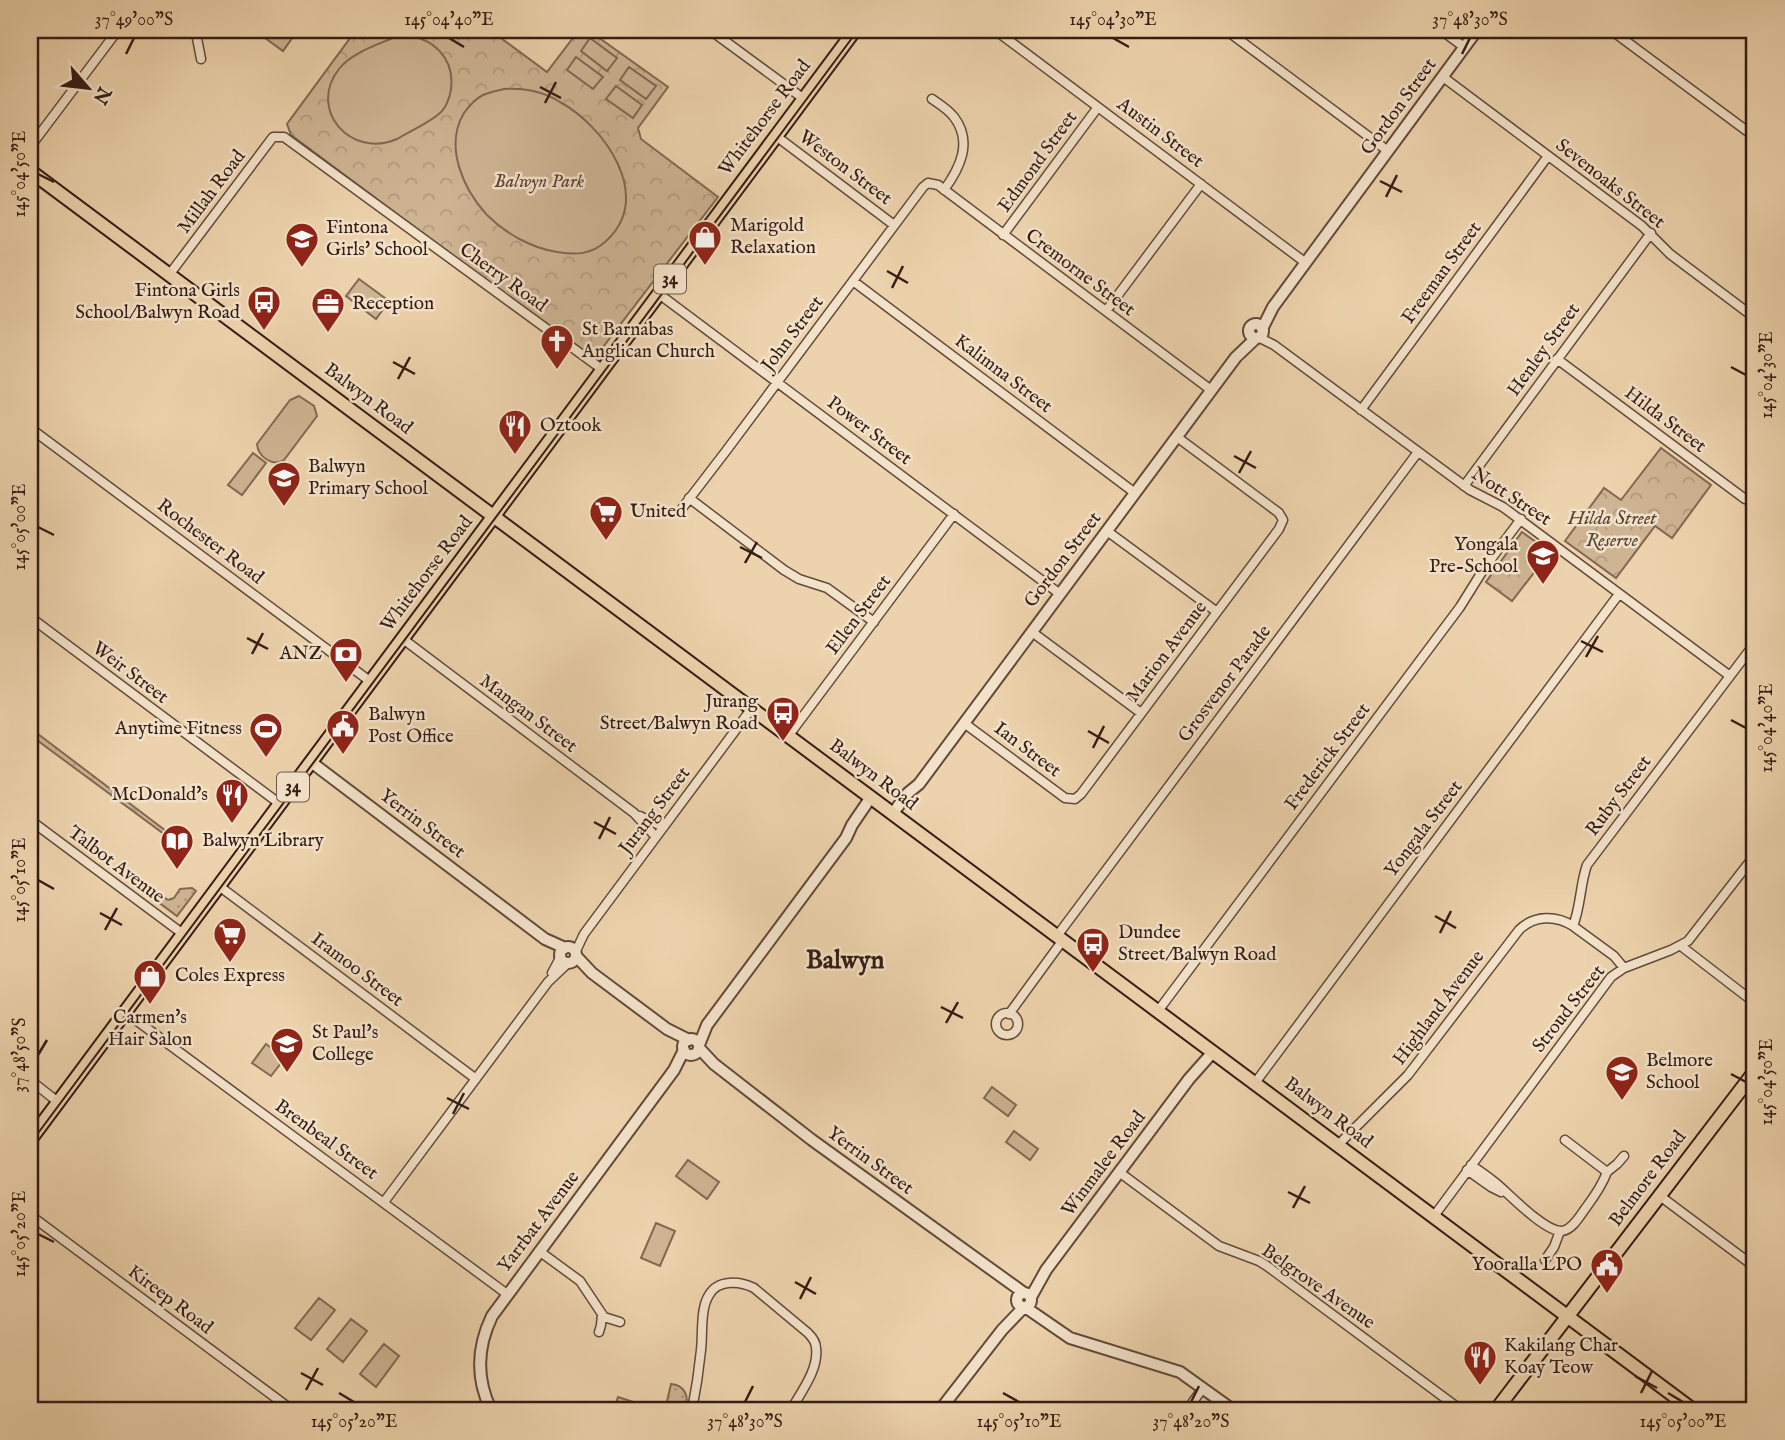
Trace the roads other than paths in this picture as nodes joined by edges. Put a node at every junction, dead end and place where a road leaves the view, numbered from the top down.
1 (118, 30) edge
2 (192, 30) edge
3 (710, 30) edge
4 (855, 30) edge
5 (995, 30) edge
6 (1226, 30) edge
7 (1441, 30) edge
8 (1478, 30) edge
9 (1611, 30) edge
10 (1464, 47) junction
11 (201, 59) dead end
12 (1443, 77) junction
13 (804, 99) junction
14 (932, 99) dead end
15 (1098, 107) junction
16 (776, 136) junction
17 (284, 137) joint
18 (1755, 137) edge
19 (30, 147) edge
20 (1388, 151) junction
21 (1548, 156) junction
22 (30, 171) edge
23 (930, 182) joint
24 (1201, 184) junction
25 (944, 190) junction
26 (894, 225) junction
27 (1651, 233) junction
28 (1003, 235) junction
29 (1306, 263) junction
30 (169, 275) junction
31 (853, 281) junction
32 (659, 294) junction
33 (1106, 311) junction
34 (1755, 318) edge
35 (1257, 332) junction
36 (1557, 359) junction
37 (603, 370) junction
38 (777, 382) junction
39 (1211, 390) junction
40 (1361, 410) junction
41 (30, 428) edge
42 (1177, 437) junction
43 (1418, 452) junction
44 (1464, 486) junction
45 (1135, 493) junction
46 (689, 498) junction
47 (1755, 502) edge
48 (682, 506) dead end
49 (954, 514) junction
50 (494, 516) junction
51 (1521, 519) junction
52 (1107, 531) junction
53 (1060, 594) junction
54 (1619, 594) junction
55 (1217, 612) junction
56 (30, 617) edge
57 (874, 622) junction
58 (1031, 632) junction
59 (403, 639) junction
60 (1755, 643) edge
61 (1730, 676) junction
62 (371, 682) junction
63 (752, 708) junction
64 (1141, 713) junction
65 (964, 723) junction
66 (789, 735) junction
67 (311, 762) junction
68 (1073, 799) joint
69 (874, 800) junction
70 (280, 804) junction
71 (634, 813) junction
72 (895, 815) junction
73 (30, 820) edge
74 (663, 827) junction
75 (656, 837) junction
76 (1755, 855) edge
77 (219, 886) junction
78 (1573, 926) junction
79 (183, 934) junction
80 (1060, 938) junction
81 (1681, 946) junction
82 (568, 956) junction
83 (1624, 968) junction
84 (1755, 1003) edge
85 (1158, 1011) junction
86 (125, 1012) junction
87 (1009, 1014) dead end
88 (691, 1048) junction
89 (1210, 1050) junction
90 (1753, 1078) edge
91 (476, 1079) junction
92 (30, 1080) edge
93 (1255, 1083) junction
94 (58, 1101) junction
95 (30, 1140) edge
96 (1565, 1140) dead end
97 (1338, 1145) junction
98 (1624, 1156) dead end
99 (1469, 1167) junction
100 (1119, 1172) junction
101 (1606, 1172) junction
102 (1660, 1196) junction
103 (384, 1202) junction
104 (30, 1215) edge
105 (1434, 1216) junction
106 (1560, 1231) junction
107 (539, 1251) junction
108 (1545, 1260) dead end
109 (1755, 1267) edge
110 (507, 1294) junction
111 (1024, 1300) junction
112 (602, 1314) junction
113 (1568, 1315) junction
114 (620, 1322) dead end
115 (599, 1332) dead end
116 (1203, 1388) junction
117 (1678, 1399) junction
118 (292, 1410) edge
119 (491, 1410) edge
120 (692, 1410) edge
121 (791, 1410) edge
122 (940, 1410) edge
123 (1187, 1410) edge
124 (1233, 1410) edge
125 (1461, 1410) edge
126 (1496, 1410) edge
127 (1669, 1410) edge
128 (1693, 1410) edge

1 - 19 street
2 - 11 street
3 - 13 street
4 - 13 main road, Whitehorse Road / 34
5 - 15 street, Austin Street
6 - 20 street
7 - 10 street
8 - 10 street, Gordon Street
9 - 18 street
10 - 12 street, Gordon Street
12 - 20 street, Gordon Street
12 - 21 street, Sevenoaks Street
13 - 16 main road, Whitehorse Road / 34
14 - 25 street
15 - 24 street, Austin Street
15 - 28 street, Edmond Street
16 - 26 street, Weston Street
16 - 32 main road, Whitehorse Road / 34
17 - 30 street, Millah Road
17 - 37 street, Cherry Road
20 - 29 street, Gordon Street
21 - 27 street, Sevenoaks Street
21 - 40 street, Freeman Street
22 - 30 main road, Balwyn Road
23 - 25 street, Cremorne Street
23 - 26 street, John Street
24 - 29 street, Austin Street
24 - 33 street
25 - 28 street, Cremorne Street
26 - 31 street, John Street
27 - 34 street, Sevenoaks Street
27 - 36 street, Henley Street
28 - 33 street, Cremorne Street
29 - 35 street, Gordon Street
30 - 50 main road, Balwyn Road
31 - 38 street, John Street
31 - 45 street, Kalimna Street
32 - 37 main road, Whitehorse Road / 34
32 - 38 street, Power Street
33 - 39 street, Cremorne Street
35 - 39 street, Gordon Street
35 - 40 street, Nott Street
36 - 44 street, Henley Street
36 - 47 street, Hilda Street
37 - 50 main road, Whitehorse Road / 34
38 - 46 street, John Street
38 - 49 street, Power Street
39 - 42 street, Gordon Street
40 - 43 street, Nott Street
41 - 62 street, Rochester Road
42 - 45 street, Gordon Street
42 - 55 street, Marion Avenue
43 - 44 street, Nott Street
43 - 80 street, Grosvenor Parade
44 - 51 street, Nott Street
45 - 52 street, Gordon Street
46 - 48 street, John Street
46 - 57 street
49 - 53 street, Power Street
49 - 57 street, Ellen Street
50 - 59 main road, Whitehorse Road / 34
50 - 63 main road, Balwyn Road
51 - 54 street, Nott Street
51 - 85 street, Frederick Street
52 - 53 street, Gordon Street
52 - 55 street
53 - 58 street, Gordon Street
54 - 61 street, Nott Street
54 - 93 street, Yongala Street
55 - 64 street, Marion Avenue
56 - 70 street, Weir Street
57 - 66 street, Ellen Street
58 - 64 street
58 - 65 street, Gordon Street
59 - 62 main road, Whitehorse Road / 34
59 - 71 street, Mangan Street
60 - 61 street, Ruby Street
61 - 78 street, Ruby Street
62 - 67 main road, Whitehorse Road / 34
63 - 66 main road, Balwyn Road
63 - 74 street, Jurang Street
64 - 68 street, Marion Avenue
65 - 68 street, Ian Street
65 - 72 street, Gordon Street
66 - 69 main road, Balwyn Road
67 - 70 main road, Whitehorse Road / 34
67 - 82 street, Yerrin Street
69 - 72 main road, Balwyn Road
69 - 88 street, Yarrbat Avenue
70 - 77 main road, Whitehorse Road / 34
71 - 74 street, Mangan Street
71 - 75 street, Mangan Street
72 - 80 main road, Balwyn Road
73 - 79 street, Talbot Avenue
74 - 75 street, Jurang Street
75 - 82 street, Jurang Street
76 - 81 street, Stroud Street
77 - 79 main road, Whitehorse Road / 34
77 - 91 street, Iramoo Street
78 - 83 street
78 - 97 street, Highland Avenue
79 - 86 main road, Whitehorse Road / 34
80 - 85 main road, Balwyn Road
80 - 87 street, Grosvenor Parade
81 - 83 street, Stroud Street
81 - 84 street
82 - 88 street, Yerrin Street
82 - 91 street, Jurang Street
83 - 99 street, Stroud Street
85 - 89 main road, Balwyn Road
86 - 94 main road, Whitehorse Road / 34
86 - 103 street, Brenbeal Street
88 - 107 street, Yarrbat Avenue
88 - 111 street, Yerrin Street
89 - 93 main road, Balwyn Road
89 - 100 street, Winmalee Road
90 - 102 main road, Belmore Road
91 - 103 street, Jurang Street
92 - 94 street
93 - 97 main road, Balwyn Road
94 - 95 main road, Whitehorse Road / 34
96 - 101 street
97 - 105 main road, Balwyn Road
98 - 101 street
99 - 105 street, Stroud Street
99 - 106 street
100 - 111 street, Winmalee Road
100 - 125 street, Belgrove Avenue
101 - 106 street
102 - 109 street
102 - 113 main road, Belmore Road
103 - 110 street, Brenbeal Street
104 - 118 street, Kireep Road
105 - 113 main road, Balwyn Road
106 - 108 street
107 - 110 street, Yarrbat Avenue
107 - 112 street
110 - 119 street, Yarrbat Avenue
111 - 116 street, Yerrin Street
111 - 122 street, Winmalee Road
112 - 114 street
112 - 115 street
113 - 117 main road, Balwyn Road
113 - 126 main road, Belmore Road
116 - 123 street
116 - 124 street, Yerrin Street
117 - 127 street
117 - 128 main road, Balwyn Road
120 - 121 street

